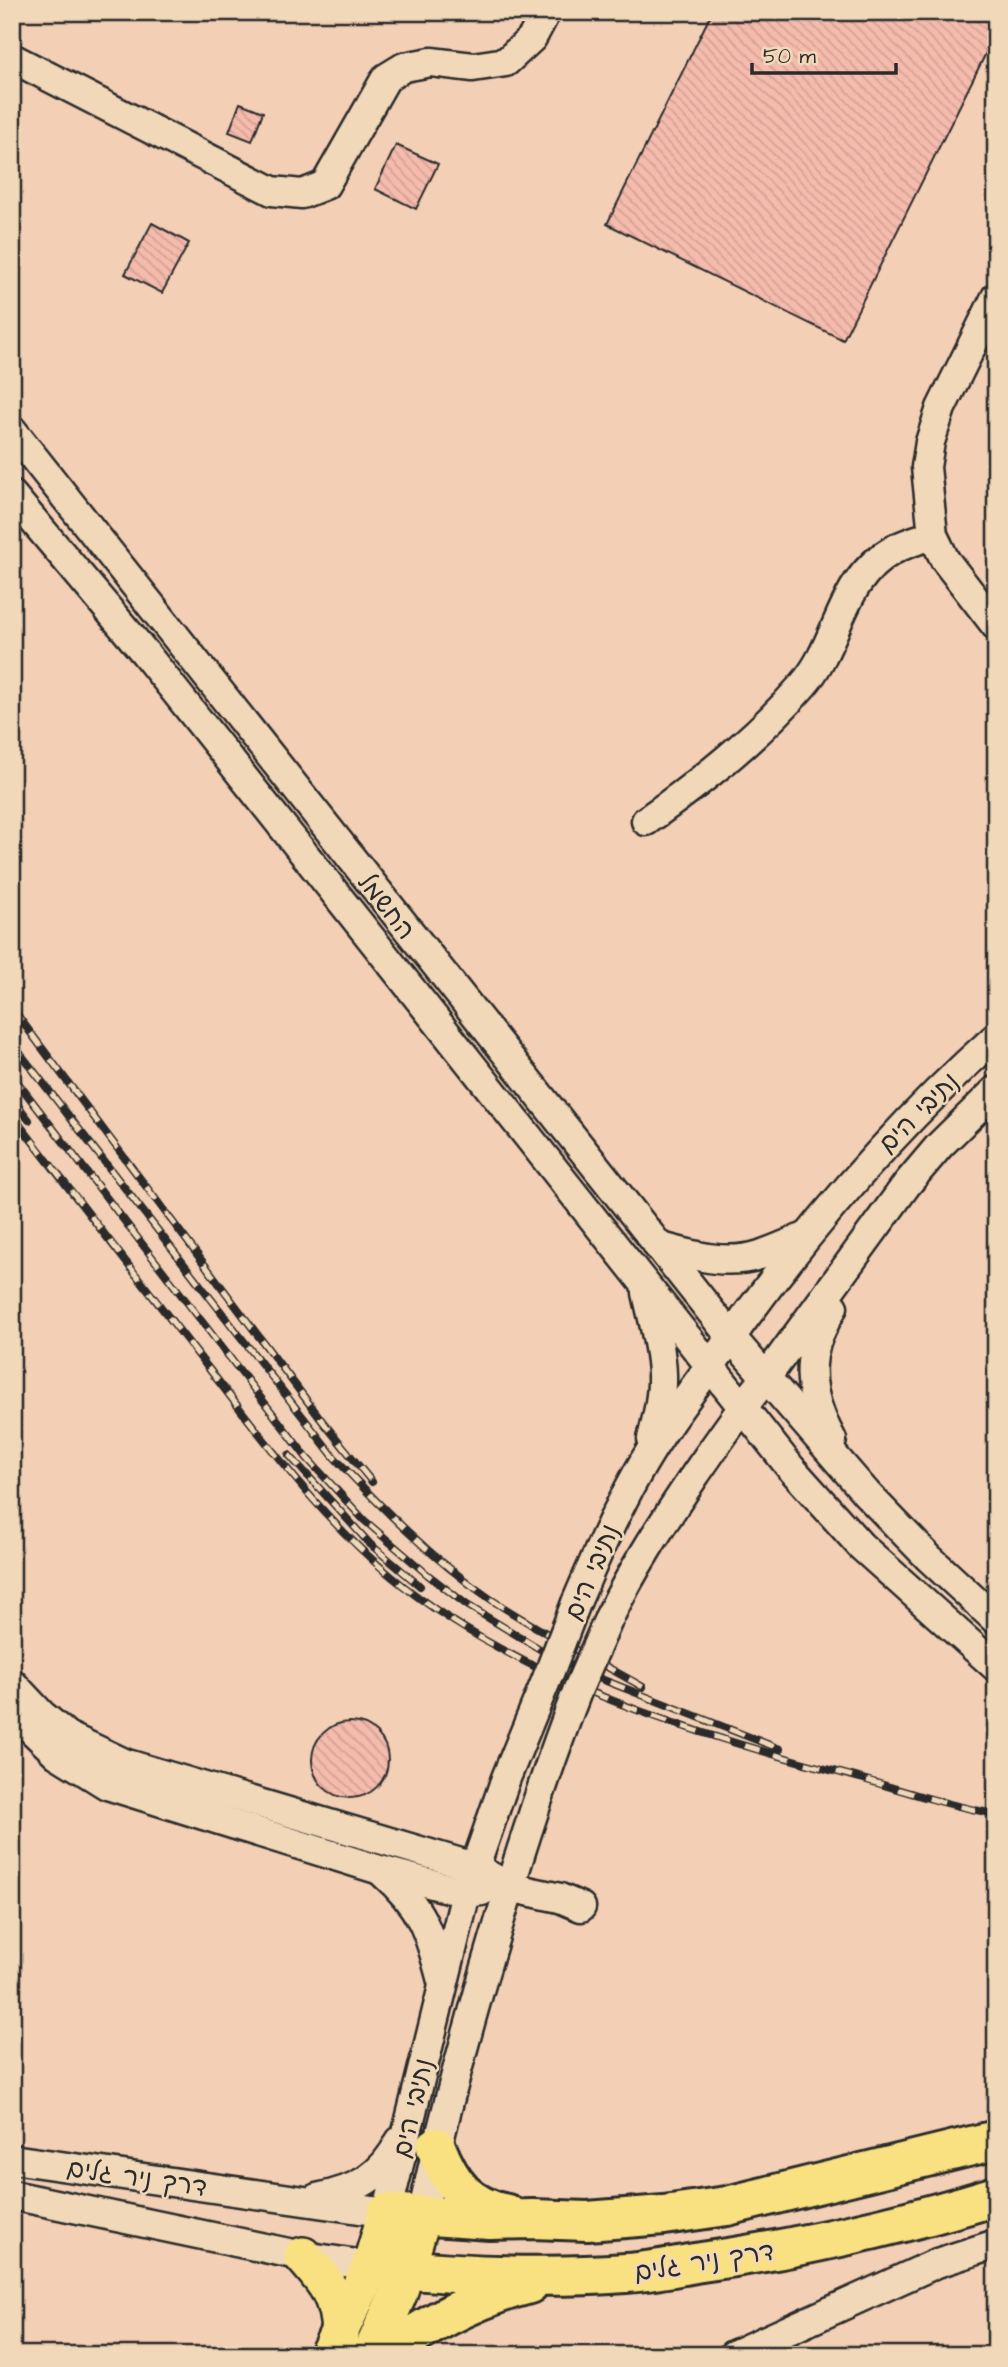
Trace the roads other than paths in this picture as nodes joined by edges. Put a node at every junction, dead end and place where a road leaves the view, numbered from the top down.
1 (546, 12) edge
2 (12, 58) edge
3 (996, 297) edge
4 (12, 430) edge
5 (12, 495) edge
6 (933, 535) junction
7 (996, 626) edge
8 (646, 821) dead end
9 (996, 1037) edge
10 (996, 1090) edge
11 (805, 1237) junction
12 (863, 1245) junction
13 (658, 1246) junction
14 (644, 1284) junction
15 (731, 1337) junction
16 (710, 1367) junction
17 (765, 1379) junction
18 (742, 1406) junction
19 (649, 1454) junction
20 (853, 1479) junction
21 (996, 1620) edge
22 (996, 1667) edge
23 (12, 1683) edge
24 (12, 1708) edge
25 (12, 1736) edge
26 (48, 1744) junction
27 (124, 1763) junction
28 (474, 1867) junction
29 (380, 1870) junction
30 (509, 1886) junction
31 (466, 1894) junction
32 (581, 1908) dead end
33 (443, 1982) junction
34 (424, 2133) junction
35 (12, 2139) edge
36 (996, 2140) edge
37 (12, 2159) edge
38 (102, 2172) junction
39 (12, 2195) edge
40 (996, 2196) edge
41 (301, 2201) junction
42 (405, 2215) junction
43 (533, 2219) junction
44 (996, 2244) edge
45 (303, 2256) junction
46 (389, 2268) junction
47 (558, 2277) junction
48 (334, 2345) edge
49 (371, 2355) edge
50 (384, 2355) edge
51 (733, 2355) edge

1 - 2 street
3 - 6 street
4 - 13 street, החשמל
5 - 14 street, החשמל
6 - 7 street
6 - 8 street
9 - 11 street, נתיבי הים
10 - 12 street, נתיבי הים
11 - 13 street
11 - 15 street, נתיבי הים
12 - 17 street, נתיבי הים
12 - 20 street
13 - 15 street, החשמל
14 - 16 street, החשמל
14 - 19 street
15 - 16 street, נתיבי הים
15 - 17 street, החשמל
16 - 18 street, החשמל
16 - 19 street, נתיבי הים
17 - 18 street, נתיבי הים
17 - 20 street, החשמל
18 - 22 street, החשמל
18 - 30 street, נתיבי הים, bridge
19 - 28 street, נתיבי הים, bridge
20 - 21 street
23 - 27 street
24 - 26 street
25 - 26 street
26 - 27 street
26 - 29 street
27 - 28 street
28 - 30 street
28 - 31 street, נתיבי הים
29 - 31 street
29 - 33 street
30 - 31 street
30 - 32 street
30 - 34 street, נתיבי הים
31 - 33 street, נתיבי הים
33 - 34 street, נתיבי הים
34 - 41 street
34 - 42 street, נתיבי הים
34 - 43 highway
35 - 38 street
36 - 43 highway
37 - 38 street, דרך ניר גלים
38 - 41 street, דרך ניר גלים
39 - 45 street, דרך ניר גלים
40 - 47 highway, דרך ניר גלים
41 - 42 street, דרך ניר גלים
42 - 43 highway
42 - 46 main road
44 - 51 street
45 - 46 street, דרך ניר גלים
45 - 48 main road
46 - 47 highway, דרך ניר גלים
46 - 48 main road
46 - 49 main road
47 - 50 highway

